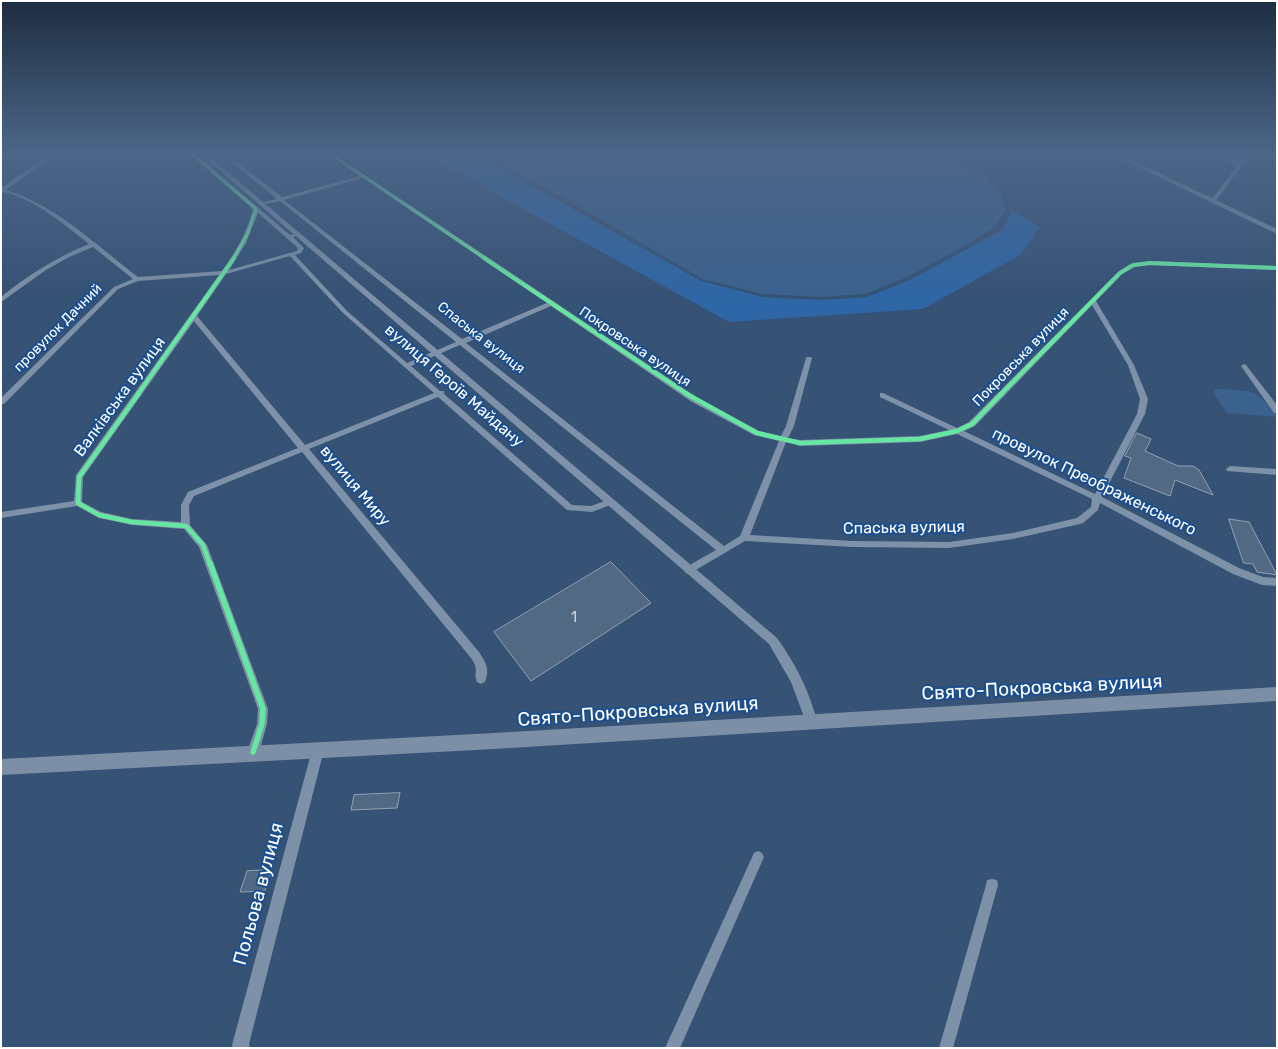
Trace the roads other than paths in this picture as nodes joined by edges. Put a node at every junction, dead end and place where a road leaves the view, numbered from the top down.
1 (28, 200) edge
2 (252, 200) edge
3 (279, 200) edge
4 (283, 200) edge
5 (397, 200) edge
6 (1214, 200) edge
7 (259, 206) junction
8 (1277, 232) edge
9 (293, 236) junction
10 (92, 245) junction
11 (291, 254) junction
12 (1277, 268) edge
13 (224, 273) junction
14 (137, 279) junction
15 (1094, 298) junction
16 (1, 300) edge
17 (550, 304) junction
18 (194, 317) junction
19 (461, 340) junction
20 (434, 352) junction
21 (809, 358) dead end
22 (408, 365) junction
23 (1244, 366) dead end
24 (441, 394) junction
25 (884, 395) dead end
26 (1, 402) edge
27 (1277, 410) edge
28 (957, 431) junction
29 (783, 440) junction
30 (305, 450) junction
31 (1230, 469) dead end
32 (1277, 472) edge
33 (1097, 498) junction
34 (610, 502) junction
35 (78, 503) junction
36 (1, 515) edge
37 (186, 526) junction
38 (744, 538) junction
39 (723, 550) junction
40 (689, 570) junction
41 (1277, 582) edge
42 (481, 679) dead end
43 (1277, 694) edge
44 (811, 721) junction
45 (318, 750) junction
46 (253, 752) junction
47 (1, 767) edge
48 (758, 857) dead end
49 (992, 885) dead end
50 (240, 1047) edge
51 (672, 1048) edge
52 (946, 1048) edge

1 - 10 street
2 - 7 street
3 - 7 street
4 - 19 street, Спаська вулиця
5 - 17 street, Покровська вулиця
6 - 8 main road
7 - 9 street
7 - 13 street, Валківська вулиця
9 - 11 street
9 - 20 street
10 - 14 street
10 - 16 street
11 - 13 street
11 - 22 street, вулиця Героїв Майдану
12 - 15 street, Покровська вулиця
13 - 14 street
13 - 18 street, Валківська вулиця
14 - 26 street, провулок Дачний
15 - 28 street, Покровська вулиця
15 - 33 street, Спаська вулиця
17 - 19 street
17 - 29 street, Покровська вулиця
18 - 30 street, вулиця Миру
18 - 35 street, Валківська вулиця
19 - 20 street
19 - 39 street, Спаська вулиця
20 - 22 street
20 - 34 street
21 - 29 street
22 - 24 street, вулиця Героїв Майдану
23 - 27 street
24 - 30 street
24 - 34 street, вулиця Героїв Майдану
25 - 28 street, провулок Преображенського
28 - 29 street, Покровська вулиця
28 - 33 street, провулок Преображенського
29 - 38 street
30 - 37 street
30 - 42 street, вулиця Миру
31 - 32 street
33 - 38 street, Спаська вулиця
33 - 41 street, провулок Преображенського
34 - 40 street
35 - 36 street
35 - 37 street
37 - 46 street
38 - 39 street
39 - 40 street
40 - 44 street
43 - 44 main road, Свято-Покровська вулиця
44 - 45 main road, Свято-Покровська вулиця
45 - 46 main road, Свято-Покровська вулиця
45 - 50 street, Польова вулиця
46 - 47 main road, Свято-Покровська вулиця
48 - 51 street
49 - 52 street

